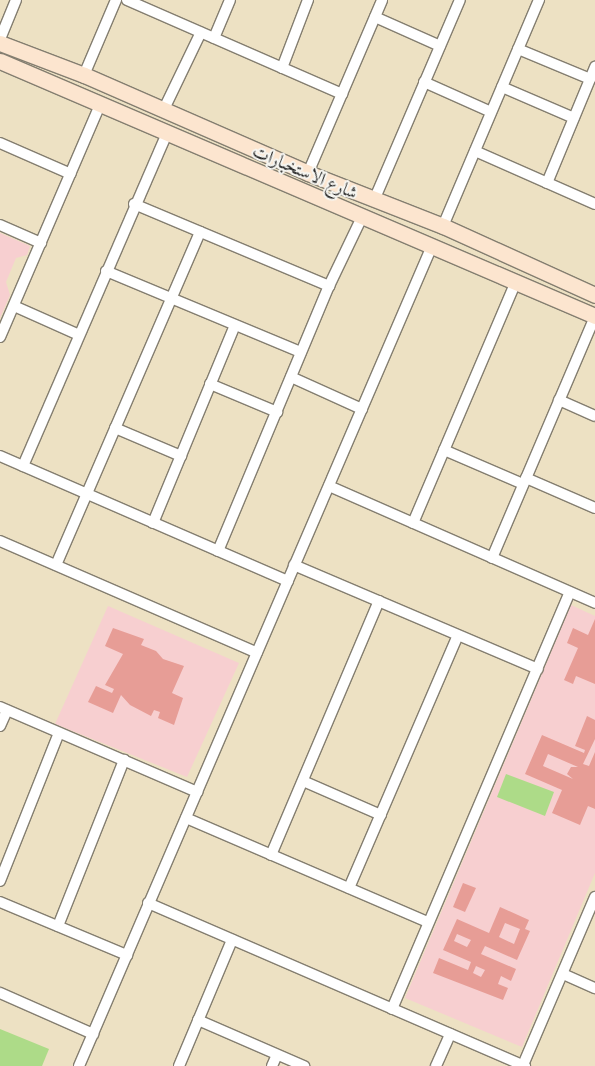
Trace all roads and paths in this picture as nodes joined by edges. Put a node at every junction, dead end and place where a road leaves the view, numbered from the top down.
1 (16, 0) edge
2 (116, 0) edge
3 (127, 0) edge
4 (230, 0) edge
5 (308, 0) edge
6 (382, 0) edge
7 (460, 0) edge
8 (539, 0) edge
9 (375, 17) junction
10 (201, 32) junction
11 (214, 38) junction
12 (0, 39) edge
13 (0, 43) edge
14 (440, 46) junction
15 (518, 49) junction
16 (0, 61) edge
17 (595, 67) edge
18 (282, 68) junction
19 (84, 75) junction
20 (590, 79) junction
21 (424, 82) junction
22 (502, 87) junction
23 (342, 94) junction
24 (100, 105) junction
25 (164, 109) junction
26 (491, 112) junction
27 (574, 118) junction
28 (167, 133) junction
29 (0, 143) edge
30 (475, 151) junction
31 (308, 173) junction
32 (71, 174) junction
33 (547, 183) junction
34 (375, 198) junction
35 (134, 204) junction
36 (595, 204) edge
37 (362, 217) junction
38 (0, 225) edge
39 (443, 226) junction
40 (200, 232) junction
41 (41, 243) junction
42 (432, 246) junction
43 (486, 247) junction
44 (478, 266) junction
45 (106, 271) junction
46 (516, 282) junction
47 (329, 286) junction
48 (595, 295) edge
49 (171, 298) junction
50 (14, 306) junction
51 (595, 316) edge
52 (235, 325) junction
53 (79, 335) junction
54 (0, 337) edge
55 (302, 352) junction
56 (291, 377) junction
57 (210, 384) junction
58 (559, 400) junction
59 (362, 409) junction
60 (276, 412) junction
61 (595, 416) edge
62 (115, 428) junction
63 (444, 450) junction
64 (0, 456) edge
65 (181, 456) junction
66 (23, 466) junction
67 (524, 481) junction
68 (329, 486) junction
69 (87, 494) junction
70 (595, 508) edge
71 (153, 523) junction
72 (413, 523) junction
73 (0, 541) edge
74 (218, 551) junction
75 (492, 558) junction
76 (56, 565) junction
77 (294, 565) junction
78 (288, 581) junction
79 (570, 592) junction
80 (380, 601) junction
81 (595, 603) edge
82 (458, 635) junction
83 (257, 653) junction
84 (538, 669) junction
85 (3, 709) edge
86 (0, 726) edge
87 (59, 733) junction
88 (124, 760) junction
89 (303, 781) junction
90 (197, 792) junction
91 (381, 815) junction
92 (186, 818) junction
93 (271, 854) junction
94 (0, 881) edge
95 (349, 888) junction
96 (595, 897) edge
97 (0, 902) edge
98 (148, 903) junction
99 (428, 922) junction
100 (58, 926) junction
101 (232, 940) junction
102 (127, 955) junction
103 (563, 974) junction
104 (595, 988) edge
105 (0, 993) edge
106 (392, 1009) junction
107 (198, 1020) junction
108 (93, 1034) junction
109 (450, 1034) junction
110 (277, 1054) junction
111 (79, 1066) edge
112 (179, 1066) edge
113 (272, 1066) edge
114 (304, 1066) edge
115 (436, 1066) edge
116 (524, 1066) edge

1 - 12 street
2 - 19 street
3 - 10 street
4 - 11 street
5 - 18 street
6 - 9 street
7 - 14 street
8 - 15 street
9 - 14 street
9 - 23 street
10 - 11 street
10 - 25 street
11 - 18 street
13 - 19 main road, شارع الاستخبارات
14 - 21 street
15 - 20 street
15 - 22 street
16 - 24 main road, شارع الاستخبارات
17 - 20 street
18 - 23 street
19 - 25 main road, شارع الاستخبارات
20 - 27 street
21 - 26 street
21 - 34 street
22 - 26 street
22 - 27 street
23 - 31 street
24 - 28 main road, شارع الاستخبارات
24 - 32 street
25 - 31 main road, شارع الاستخبارات
26 - 30 street
27 - 33 street
28 - 35 street
28 - 37 main road, شارع الاستخبارات
29 - 32 street
30 - 33 street
30 - 39 street
31 - 34 main road, شارع الاستخبارات
32 - 41 street
33 - 36 street
34 - 39 main road, شارع الاستخبارات
35 - 40 street
35 - 45 street
37 - 42 main road, شارع الاستخبارات
37 - 47 street
38 - 41 street
39 - 43 main road, شارع الاستخبارات
40 - 47 street
40 - 49 street
41 - 50 street
42 - 44 main road, شارع الاستخبارات
42 - 59 street
43 - 44 main road
43 - 48 main road, شارع الاستخبارات
44 - 46 main road, شارع الاستخبارات
45 - 49 street
45 - 53 street
46 - 51 main road, شارع الاستخبارات
46 - 63 street
47 - 55 street
49 - 52 street
49 - 62 street
50 - 53 street
50 - 54 street
51 - 58 street
52 - 55 street
52 - 57 street
53 - 66 street
55 - 56 street
56 - 59 street
56 - 60 street
57 - 60 street
57 - 65 street
58 - 61 street
58 - 67 street
59 - 68 street
60 - 74 street
62 - 65 street
62 - 69 street
63 - 67 street
63 - 72 street
64 - 66 street
65 - 71 street
66 - 69 street
67 - 70 street
67 - 75 street
68 - 72 street
68 - 77 street
69 - 71 street
69 - 76 street
71 - 74 street
72 - 75 street
73 - 76 street
74 - 78 street
75 - 79 street
76 - 83 street
77 - 78 street
77 - 80 street
78 - 83 street
79 - 81 street
79 - 84 street
80 - 82 street
80 - 89 street
82 - 84 street
82 - 91 street
83 - 90 street
84 - 99 street
85 - 86 street
85 - 87 street
87 - 88 street
87 - 94 street
88 - 90 street
88 - 100 street
89 - 91 street
89 - 93 street
90 - 92 street
91 - 95 street
92 - 93 street
92 - 98 street
93 - 95 street
95 - 99 street
96 - 103 street
97 - 100 street
98 - 101 street
98 - 102 street
99 - 106 street
100 - 102 street
101 - 106 street
101 - 107 street
102 - 108 street
103 - 104 street
103 - 116 street
105 - 108 street
106 - 109 street
107 - 110 street
107 - 112 street
108 - 111 street
109 - 115 street
109 - 116 street
110 - 113 street
110 - 114 street

